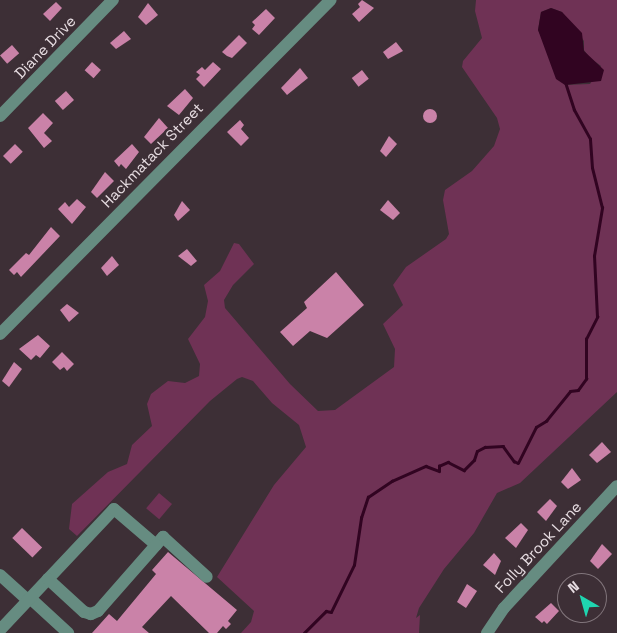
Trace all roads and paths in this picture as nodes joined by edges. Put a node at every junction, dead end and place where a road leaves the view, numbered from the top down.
1 (112, 0) edge
2 (330, 0) edge
3 (0, 116) edge
4 (0, 334) edge
5 (617, 486) edge
6 (156, 545) junction
7 (0, 575) edge
8 (207, 577) dead end
9 (48, 579) junction
10 (29, 599) junction
11 (0, 630) edge
12 (68, 633) edge
13 (487, 633) edge

1 - 3 street, Diane Drive
2 - 4 street, Hackmatack Street
5 - 13 street, Folly Brook Lane
6 - 8 street
6 - 9 street
6 - 9 street
7 - 10 street
9 - 10 street
10 - 11 street
10 - 12 street

